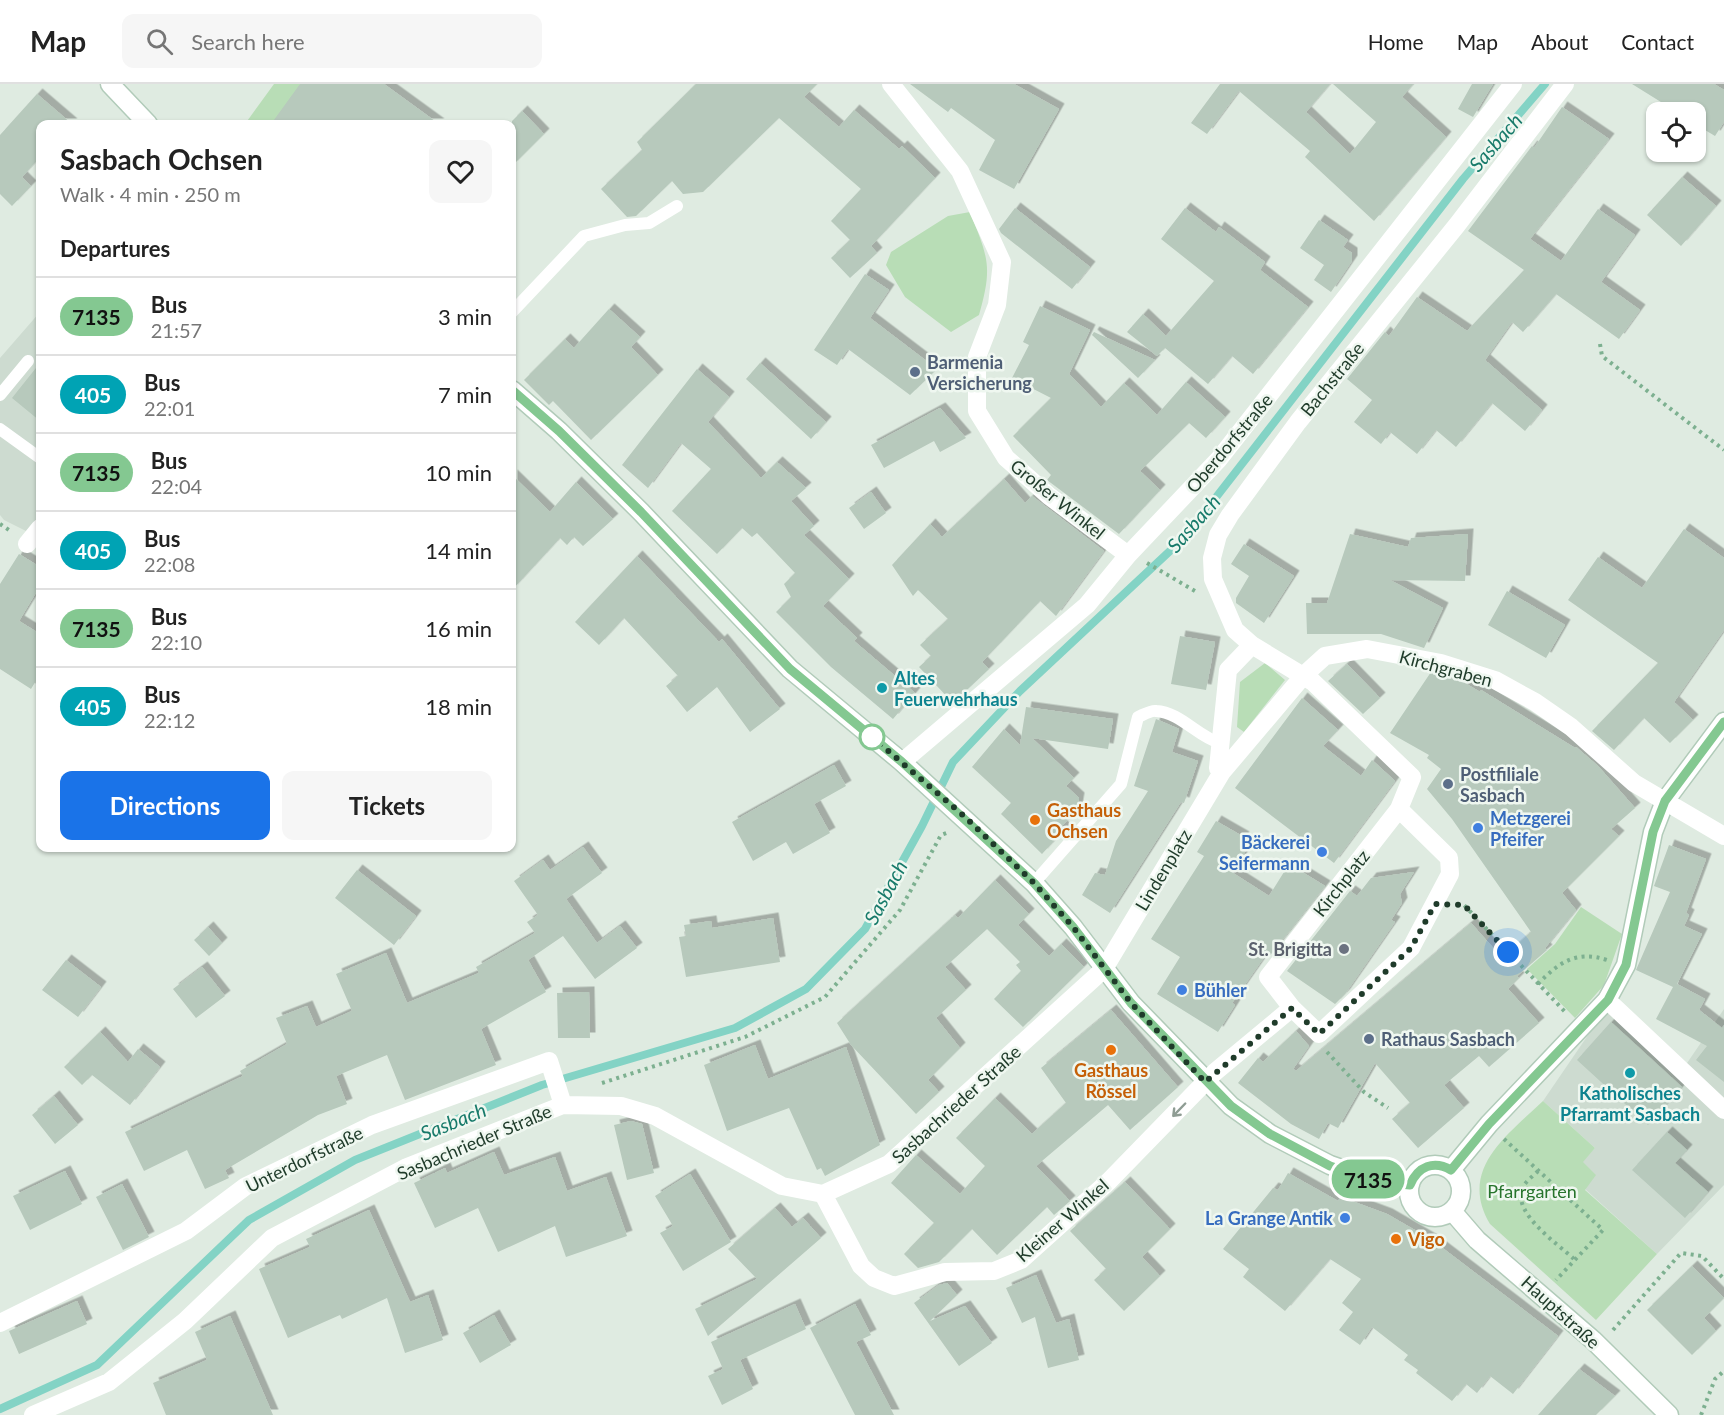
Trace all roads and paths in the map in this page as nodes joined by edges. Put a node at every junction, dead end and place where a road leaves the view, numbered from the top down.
1 (110, 84) edge
2 (891, 84) edge
3 (1513, 84) edge
4 (1565, 84) edge
5 (144, 120) edge
6 (677, 206) dead end
7 (516, 308) edge
8 (1600, 344) dead end
9 (28, 361) dead end
10 (516, 393) edge
11 (0, 395) edge
12 (0, 429) edge
13 (1724, 450) edge
14 (36, 455) edge
15 (36, 533) edge
16 (27, 544) dead end
17 (1136, 558) junction
18 (1198, 593) dead end
19 (1252, 645) junction
20 (1304, 675) junction
21 (1724, 723) edge
22 (1220, 743) junction
23 (902, 762) junction
24 (1222, 772) junction
25 (1665, 801) junction
26 (1399, 809) junction
27 (944, 834) dead end
28 (1724, 836) edge
29 (1034, 883) junction
30 (1435, 904) junction
31 (1626, 965) junction
32 (1104, 969) junction
33 (1538, 984) junction
34 (1608, 1000) junction
35 (1292, 1008) junction
36 (1582, 1029) junction
37 (1319, 1034) junction
38 (1205, 1082) junction
39 (591, 1086) dead end
40 (561, 1100) junction
41 (1388, 1108) dead end
42 (1724, 1110) edge
43 (1489, 1124) junction
44 (1451, 1170) junction
45 (1538, 1171) junction
46 (1410, 1185) junction
47 (823, 1194) junction
48 (1452, 1211) junction
49 (1574, 1259) junction
50 (1724, 1278) edge
51 (1543, 1294) junction
52 (0, 1323) edge
53 (1599, 1346) junction
54 (1724, 1371) edge
55 (1667, 1414) edge
56 (33, 1415) edge
57 (1701, 1415) edge

1 - 5 street
2 - 17 street, Großer Winkel
3 - 17 street, Oberdorfstraße
4 - 19 street, Bachstraße
6 - 7 lane
8 - 13 path
9 - 11 lane
10 - 23 street
12 - 14 lane
15 - 16 street
17 - 18 path
17 - 23 street, Oberdorfstraße
19 - 20 street, Bachstraße
19 - 22 street
20 - 24 street, Lindenplatz
20 - 25 street, Kirchgraben
20 - 26 street, Kirchplatz
21 - 25 street
22 - 24 street
22 - 29 lane
23 - 29 street
24 - 32 street, Lindenplatz
25 - 28 street, Kirchgraben
25 - 31 street
26 - 30 street
26 - 35 street, Kirchplatz
27 - 39 path
29 - 32 street
30 - 33 path
30 - 37 street
31 - 33 path
31 - 34 street
32 - 38 street
32 - 47 street, Sasbachrieder Straße
33 - 36 path
34 - 36 street
34 - 42 street
35 - 37 street, Kirchplatz
35 - 38 street, Kleiner Winkel
36 - 43 street
37 - 41 path
38 - 46 street
38 -> 47 street, Kleiner Winkel
40 - 47 street, Sasbachrieder Straße
40 - 52 street, Unterdorfstraße
40 - 56 street, Sasbachrieder Straße
43 - 44 street
43 - 45 path
44 - 46 street
44 - 48 street
45 - 49 path
45 - 49 path
46 - 48 street
48 - 51 street, Hauptstraße
49 - 51 path
50 - 53 path
51 - 53 street, Hauptstraße
53 - 55 street, Hauptstraße
54 - 57 path

